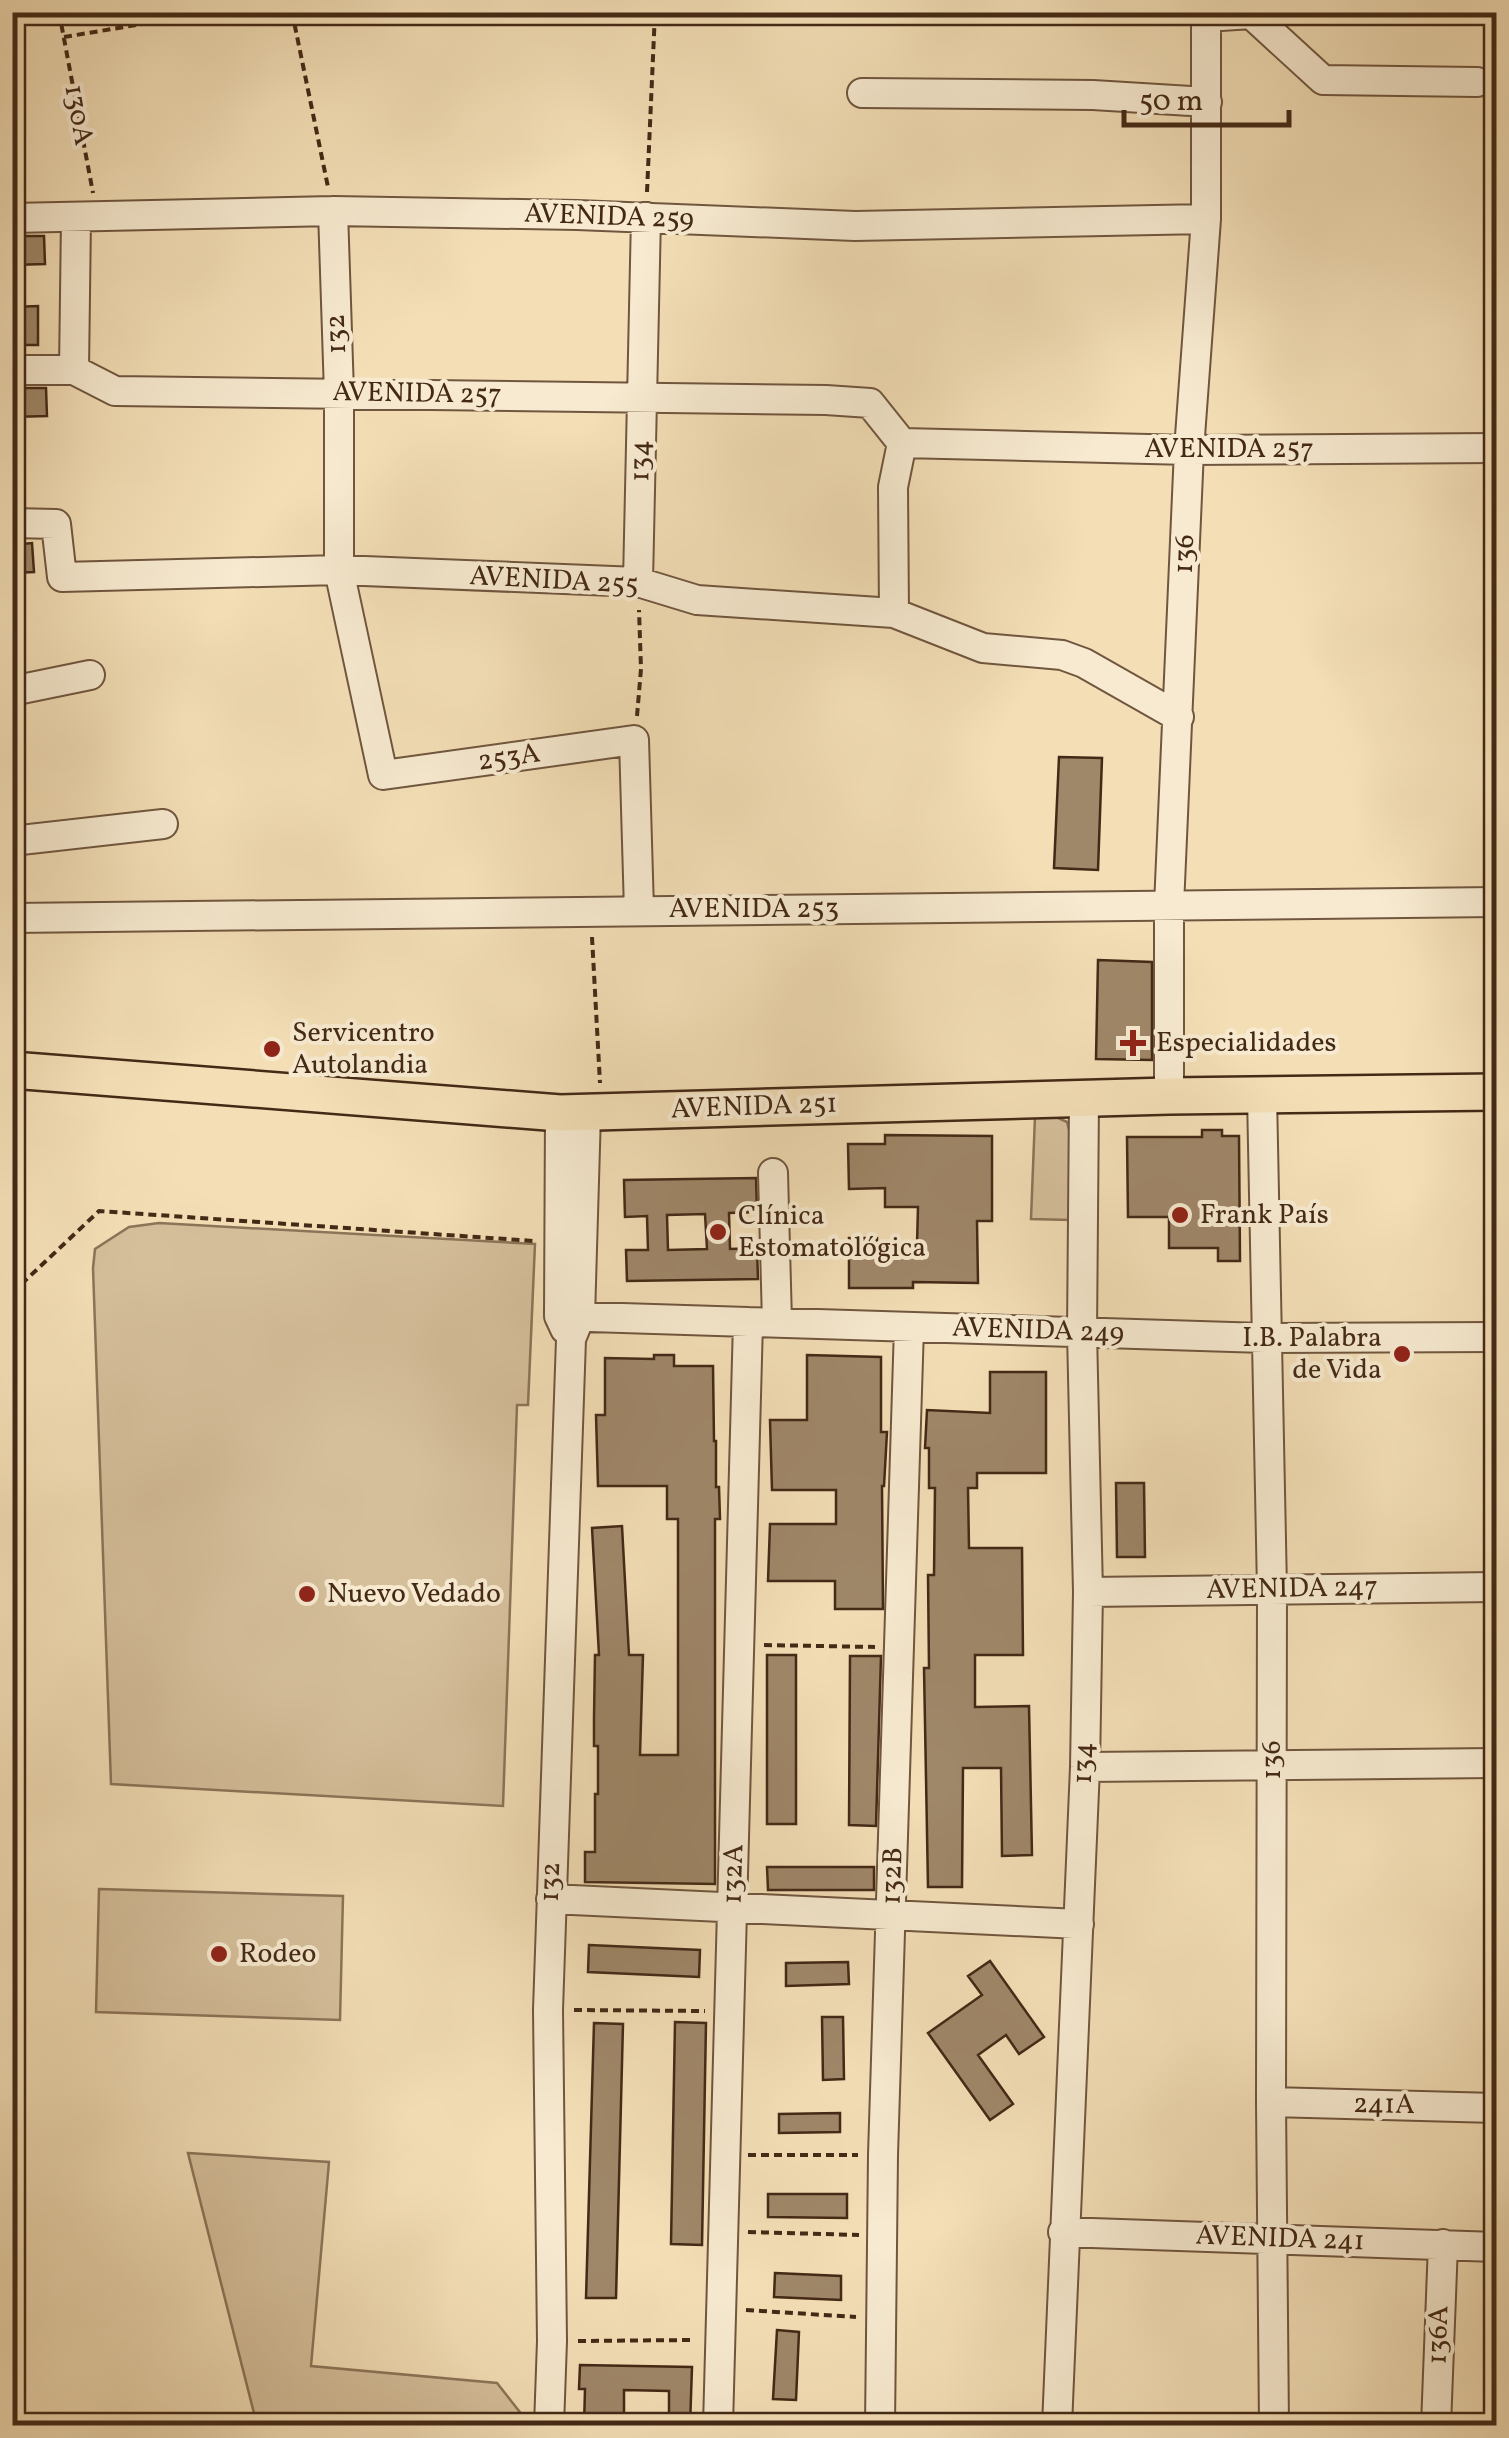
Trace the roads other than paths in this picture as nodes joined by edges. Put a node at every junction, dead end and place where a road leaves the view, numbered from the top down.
1 (1206, 14) edge
2 (1478, 82) dead end
3 (862, 94) dead end
4 (1207, 102) junction
5 (332, 211) junction
6 (646, 217) junction
7 (12, 218) edge
8 (87, 218) junction
9 (1206, 219) junction
10 (12, 370) edge
11 (74, 370) junction
12 (339, 393) junction
13 (642, 397) junction
14 (902, 443) junction
15 (1496, 448) edge
16 (1189, 450) junction
17 (12, 524) edge
18 (339, 570) junction
19 (638, 582) junction
20 (894, 612) junction
21 (90, 675) dead end
22 (12, 691) edge
23 (1179, 717) junction
24 (383, 775) joint
25 (164, 824) dead end
26 (12, 841) edge
27 (1496, 902) edge
28 (1169, 906) junction
29 (639, 910) junction
30 (12, 918) edge
31 (12, 1070) edge
32 (1496, 1092) edge
33 (1262, 1095) junction
34 (1169, 1096) junction
35 (1084, 1100) junction
36 (582, 1113) junction
37 (774, 1172) dead end
38 (748, 1322) junction
39 (777, 1322) junction
40 (570, 1324) junction
41 (909, 1327) junction
42 (1082, 1333) junction
43 (1496, 1337) edge
44 (1264, 1338) junction
45 (1496, 1587) edge
46 (1272, 1590) junction
47 (1088, 1592) junction
48 (1496, 1763) edge
49 (1272, 1765) junction
50 (1085, 1767) junction
51 (551, 1899) junction
52 (733, 1907) junction
53 (892, 1915) junction
54 (1079, 1924) junction
55 (1271, 2102) junction
56 (1496, 2108) edge
57 (1064, 2232) junction
58 (1272, 2240) junction
59 (1442, 2244) junction
60 (1496, 2247) edge
61 (549, 2426) edge
62 (718, 2426) edge
63 (880, 2426) edge
64 (1057, 2426) edge
65 (1274, 2426) edge
66 (1436, 2426) edge

1 - 2 street
1 - 4 street, 136
3 - 4 street
4 - 9 street, 136
5 - 6 street, AVENIDA 259
5 - 8 street, AVENIDA 259
5 - 12 street, 132
6 - 9 street, AVENIDA 259
6 - 13 street, 134
7 - 8 street, AVENIDA 259
8 - 11 street
9 - 16 street, 136
10 - 11 street, AVENIDA 257
11 - 12 street, AVENIDA 257
12 - 13 street, AVENIDA 257
12 - 18 street, 132
13 - 14 street, AVENIDA 257
13 - 19 street, 134
14 - 16 street, AVENIDA 257
14 - 20 street
15 - 16 street, AVENIDA 257
16 - 23 street, 136
17 - 18 street, AVENIDA 255
18 - 19 street, AVENIDA 255
18 - 24 street, 132
19 - 20 street, AVENIDA 255
20 - 23 street, AVENIDA 255
21 - 22 street
23 - 28 street, 136
24 - 29 street, 253A
25 - 26 street
27 - 28 street, AVENIDA 253
28 - 29 street, AVENIDA 253
28 - 34 street, 136
29 - 30 street, AVENIDA 253
31 - 36 main road, AVENIDA 251
32 - 33 main road, AVENIDA 251
33 - 34 main road, AVENIDA 251
33 - 44 street, 136
34 - 35 main road, AVENIDA 251
35 - 36 main road, AVENIDA 251
35 - 42 street, 134
36 - 40 street, 132
36 - 40 street, 132
37 - 39 street
38 - 39 street, AVENIDA 249
38 - 40 street, AVENIDA 249
38 - 52 street, 132A
39 - 41 street, AVENIDA 249
40 - 51 street, 132
41 - 42 street, AVENIDA 249
41 - 53 street, 132B
42 - 44 street, AVENIDA 249
42 - 47 street, 134
43 - 44 street, AVENIDA 249
44 - 46 street, 136
45 - 46 street, AVENIDA 247
46 - 47 street, AVENIDA 247
46 - 49 street, 136
47 - 50 street, 134
48 - 49 street
49 - 50 street
49 - 55 street, 136
50 - 54 street, 134
51 - 52 street
51 - 61 street, 132
52 - 53 street
52 - 62 street, 132A
53 - 54 street
53 - 63 street, 132B
54 - 57 street, 134
55 - 56 street, 241A
55 - 58 street, 136
57 - 58 street, AVENIDA 241
57 - 64 street, 134
58 - 59 street, AVENIDA 241
58 - 65 street, 136
59 - 60 street, AVENIDA 241
59 - 66 street, 136A

